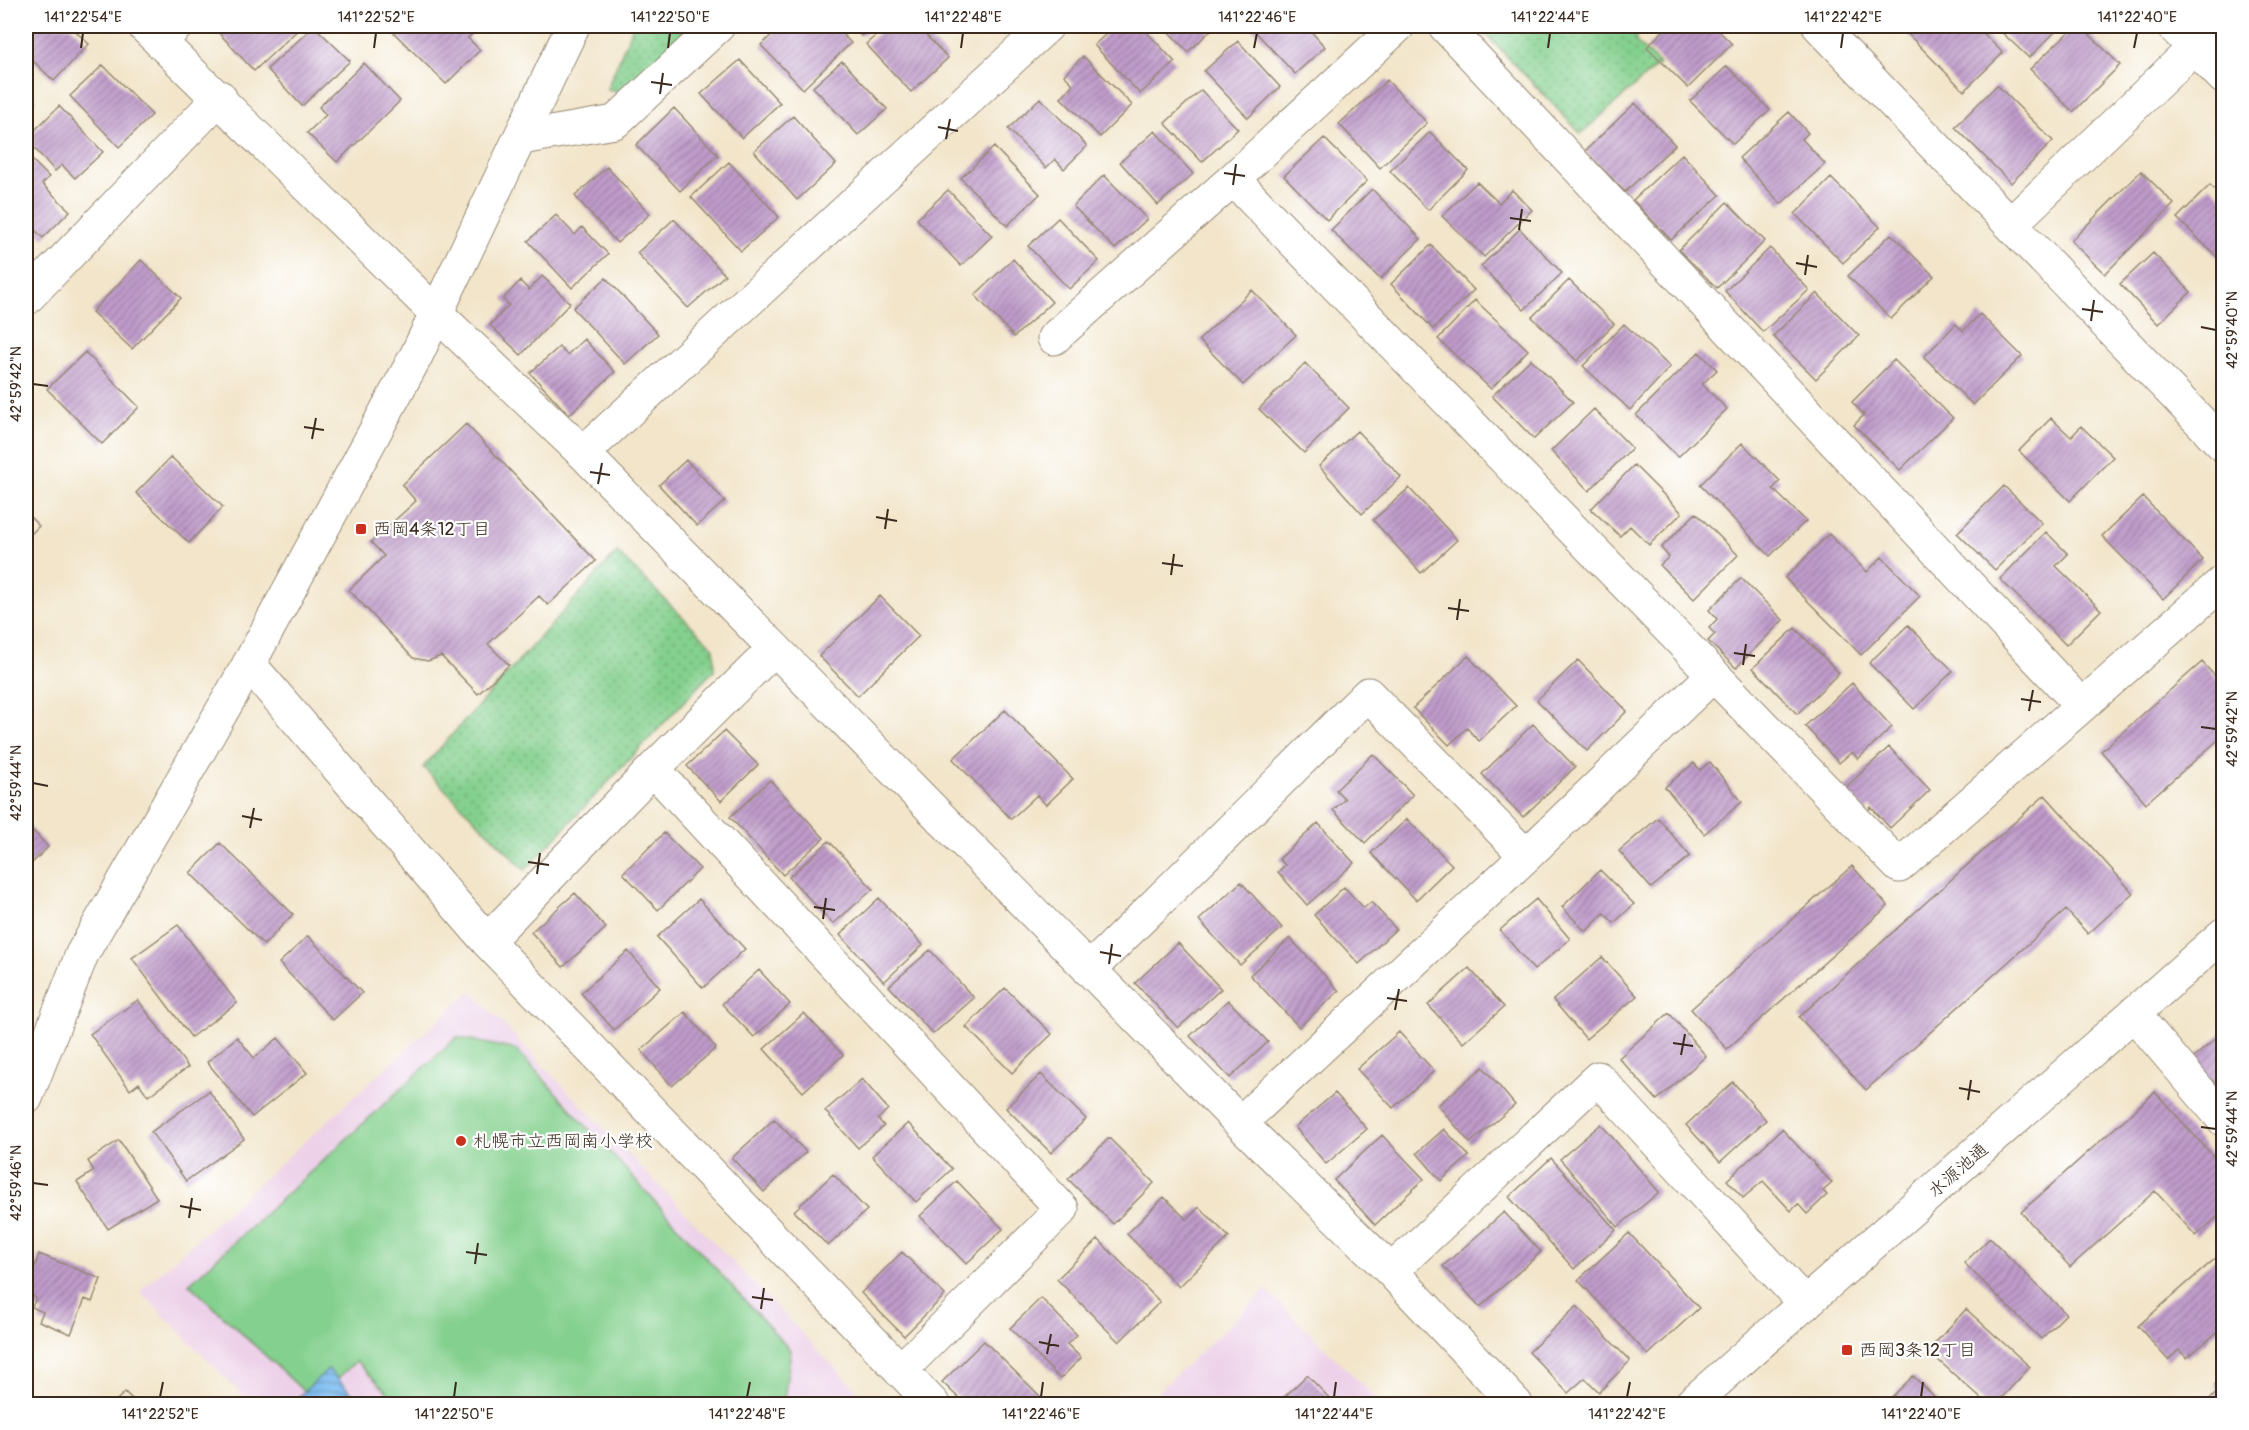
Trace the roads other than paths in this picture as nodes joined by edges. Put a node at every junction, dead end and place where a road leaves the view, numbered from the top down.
1 (573, 26) edge
2 (718, 26) edge
3 (1047, 26) edge
4 (1398, 26) edge
5 (1446, 26) edge
6 (1819, 26) edge
7 (164, 32) edge
8 (2195, 33) edge
9 (2223, 78) edge
10 (220, 98) junction
11 (521, 138) junction
12 (1233, 179) junction
13 (2012, 223) junction
14 (26, 298) edge
15 (437, 314) junction
16 (1054, 338) dead end
17 (2223, 446) edge
18 (583, 453) junction
19 (2223, 582) edge
20 (774, 649) junction
21 (249, 664) junction
22 (1713, 675) junction
23 (2081, 705) junction
24 (653, 769) junction
25 (1526, 856) junction
26 (2223, 934) edge
27 (487, 940) junction
28 (1089, 970) junction
29 (2134, 1014) junction
30 (26, 1090) edge
31 (2223, 1120) edge
32 (1240, 1123) junction
33 (1391, 1271) junction
34 (1805, 1304) junction
35 (900, 1371) junction
36 (933, 1404) edge
37 (1516, 1404) edge
38 (1691, 1404) edge

1 - 11 street
2 - 11 street
3 - 18 street
4 - 12 street
5 - 23 street
6 - 13 street
7 - 10 street
8 - 9 street
8 - 13 street
10 - 14 street
10 - 15 street
11 - 15 street
12 - 16 street
12 - 22 street
13 - 17 street
15 - 18 street
15 - 21 street
18 - 20 street
19 - 23 street
20 - 24 street
20 - 28 street
21 - 27 street
21 - 30 street
22 - 23 street
22 - 25 street
24 - 27 street
24 - 35 street
25 - 28 street
25 - 32 street
26 - 29 street, 水源池通
27 - 35 street
28 - 32 street
29 - 31 street
29 - 34 street, 水源池通
32 - 33 street
33 - 34 street
33 - 37 street
34 - 38 street, 水源池通
35 - 36 street

